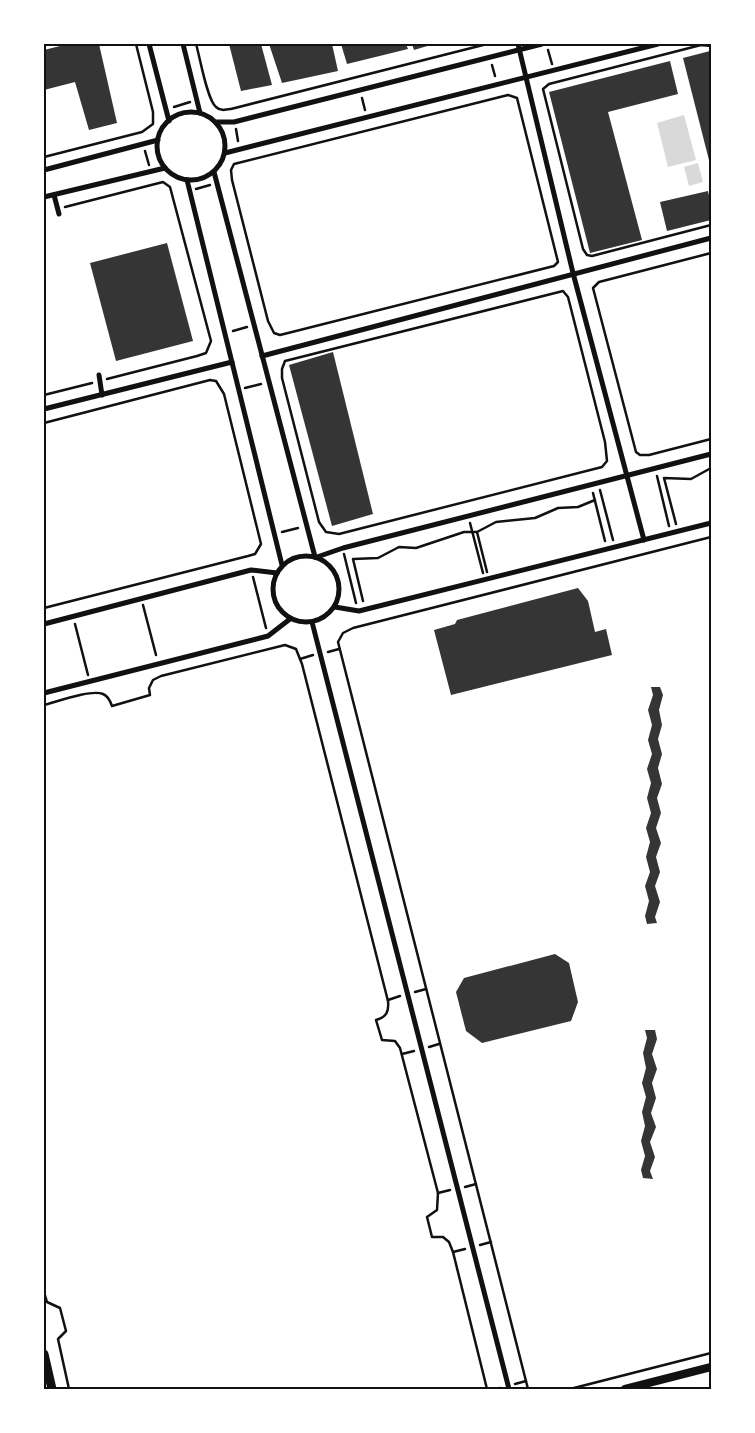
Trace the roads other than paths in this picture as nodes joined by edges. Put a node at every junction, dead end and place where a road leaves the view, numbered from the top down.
1 (149, 44) edge
2 (183, 44) edge
3 (542, 44) edge
4 (658, 44) edge
5 (519, 47) edge
6 (526, 78) junction
7 (200, 113) junction
8 (168, 121) junction
9 (216, 122) junction
10 (158, 140) junction
11 (225, 153) junction
12 (165, 168) junction
13 (44, 170) edge
14 (214, 172) junction
15 (187, 180) junction
16 (54, 195) junction
17 (44, 197) edge
18 (58, 212) road end
19 (711, 238) edge
20 (573, 273) junction
21 (262, 356) junction
22 (232, 362) junction
23 (99, 378) road end
24 (102, 395) junction
25 (44, 409) edge
26 (711, 454) edge
27 (627, 475) junction
28 (711, 523) edge
29 (644, 540) junction
30 (316, 557) junction
31 (282, 566) junction
32 (277, 573) junction
33 (335, 607) junction
34 (290, 619) junction
35 (312, 622) junction
36 (44, 624) edge
37 (44, 692) edge
38 (44, 1354) edge
39 (711, 1367) edge
40 (52, 1389) edge
41 (509, 1389) edge
42 (625, 1389) edge

1 - 8 street
2 - 7 street
3 - 5 street
4 - 6 street
5 - 6 street
5 - 9 street
6 - 11 street
6 - 20 street
7 - 8 street
7 - 9 street
8 - 10 street
9 - 11 street
10 - 12 street
10 - 13 street
11 - 14 street
12 - 15 street
12 - 16 street
14 - 15 street
14 - 21 street
15 - 22 street
16 - 17 street
16 - 18 street
19 - 20 street
20 - 21 street
20 - 27 street
21 - 30 street
22 - 24 street
22 - 31 street
23 - 24 street
24 - 25 street
26 - 27 street
27 - 29 street
27 - 30 street
28 - 29 street
29 - 33 street
30 - 31 street
30 - 33 street
31 - 32 street
32 - 34 street
32 - 36 street
33 - 35 street
34 - 35 street
34 - 37 street
35 - 41 street
38 - 40 main road
39 - 42 street

